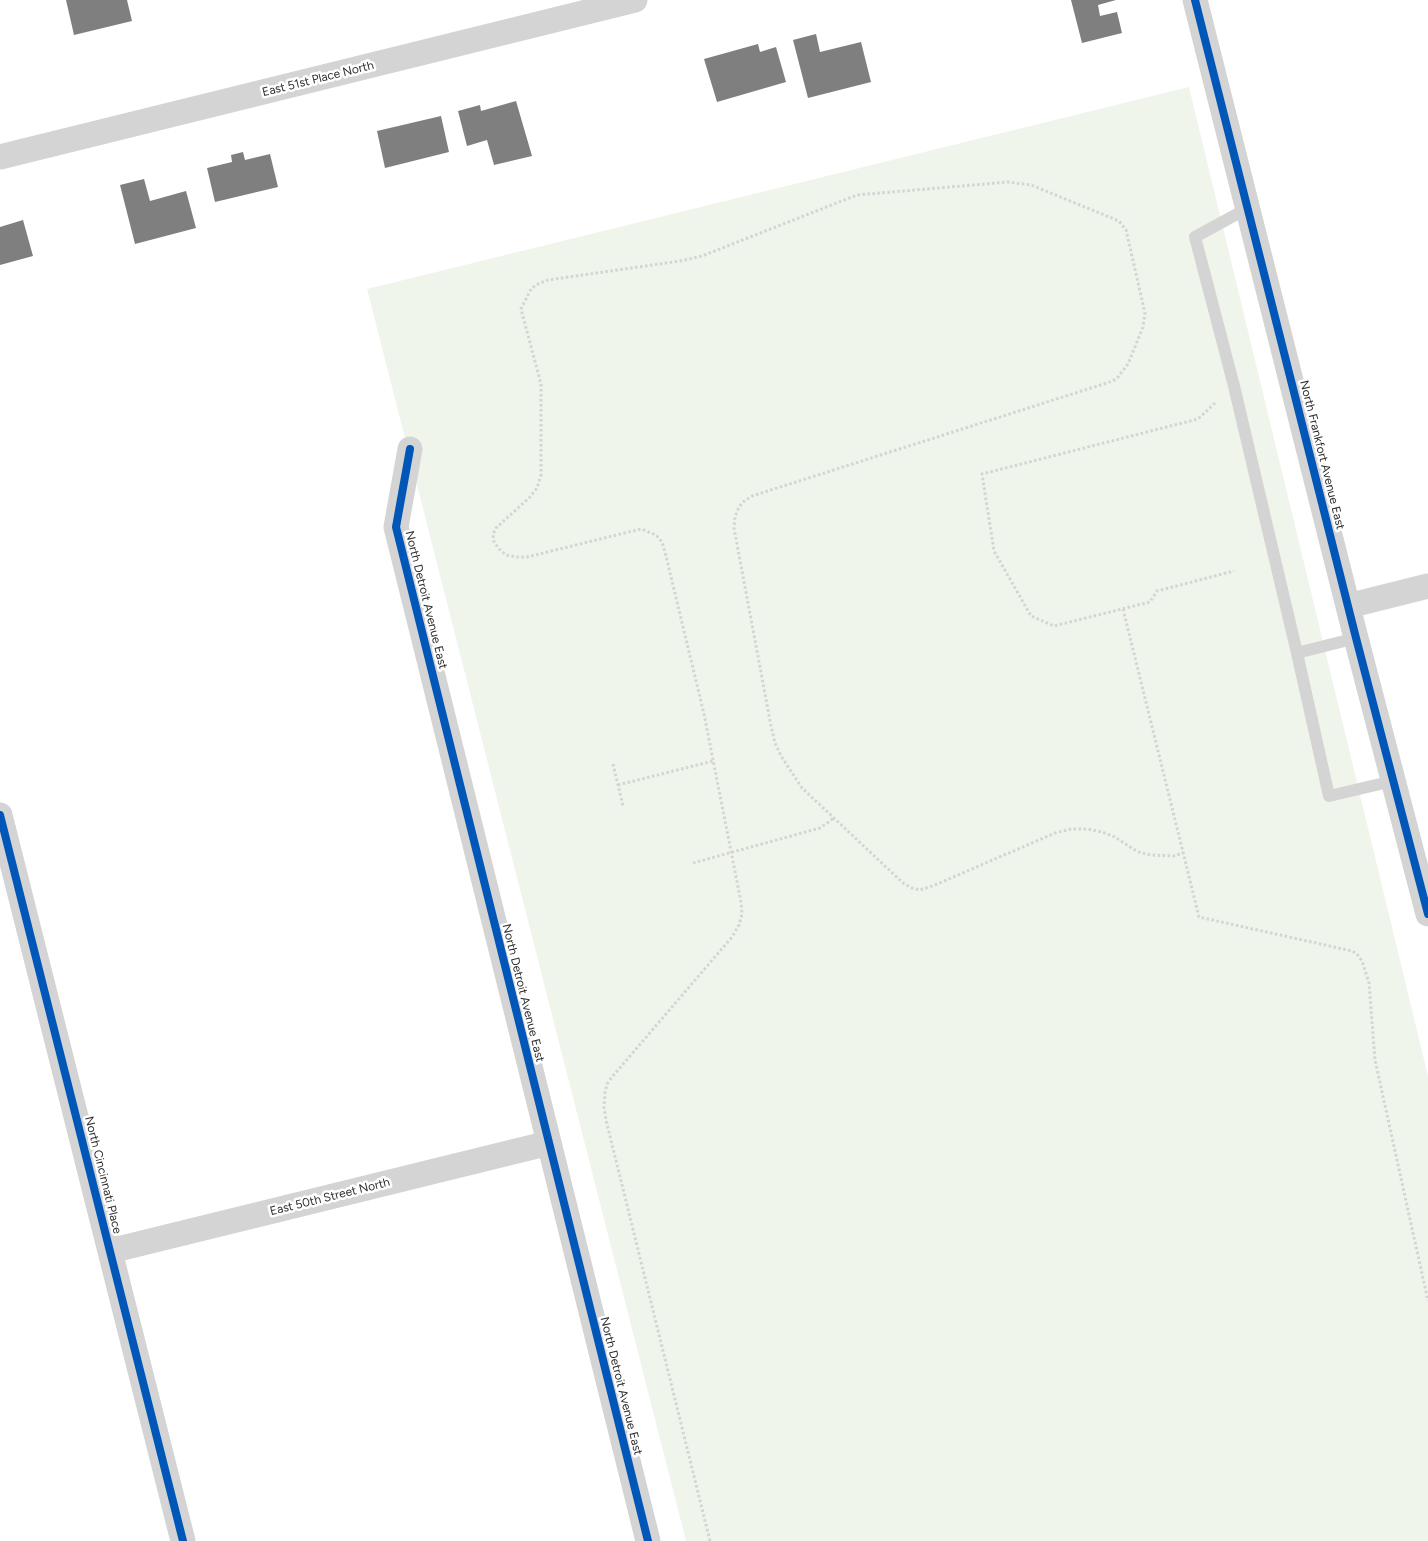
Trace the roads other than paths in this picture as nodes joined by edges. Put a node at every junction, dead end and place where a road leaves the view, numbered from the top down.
1 (635, 0) edge
2 (1195, 0) edge
3 (0, 158) edge
4 (1248, 208) junction
5 (410, 449) dead end
6 (1428, 586) edge
7 (1348, 606) junction
8 (1356, 638) junction
9 (1298, 653) junction
10 (1393, 781) junction
11 (0, 815) edge
12 (1428, 914) edge
13 (549, 1143) junction
14 (110, 1251) junction
15 (183, 1541) edge
16 (648, 1541) edge

1 - 3 street, East 51st Place North
2 - 4 street, North Frankfort Avenue East
4 - 7 street, North Frankfort Avenue East
4 - 9 lane
5 - 13 street, North Detroit Avenue East
6 - 7 street
7 - 8 street, North Frankfort Avenue East
8 - 9 lane
8 - 10 street, North Frankfort Avenue East
9 - 10 lane
10 - 12 street, North Frankfort Avenue East
11 - 14 street, North Cincinnati Place
13 - 14 street, East 50th Street North
13 - 16 street, North Detroit Avenue East
14 - 15 street, North Cincinnati Place

